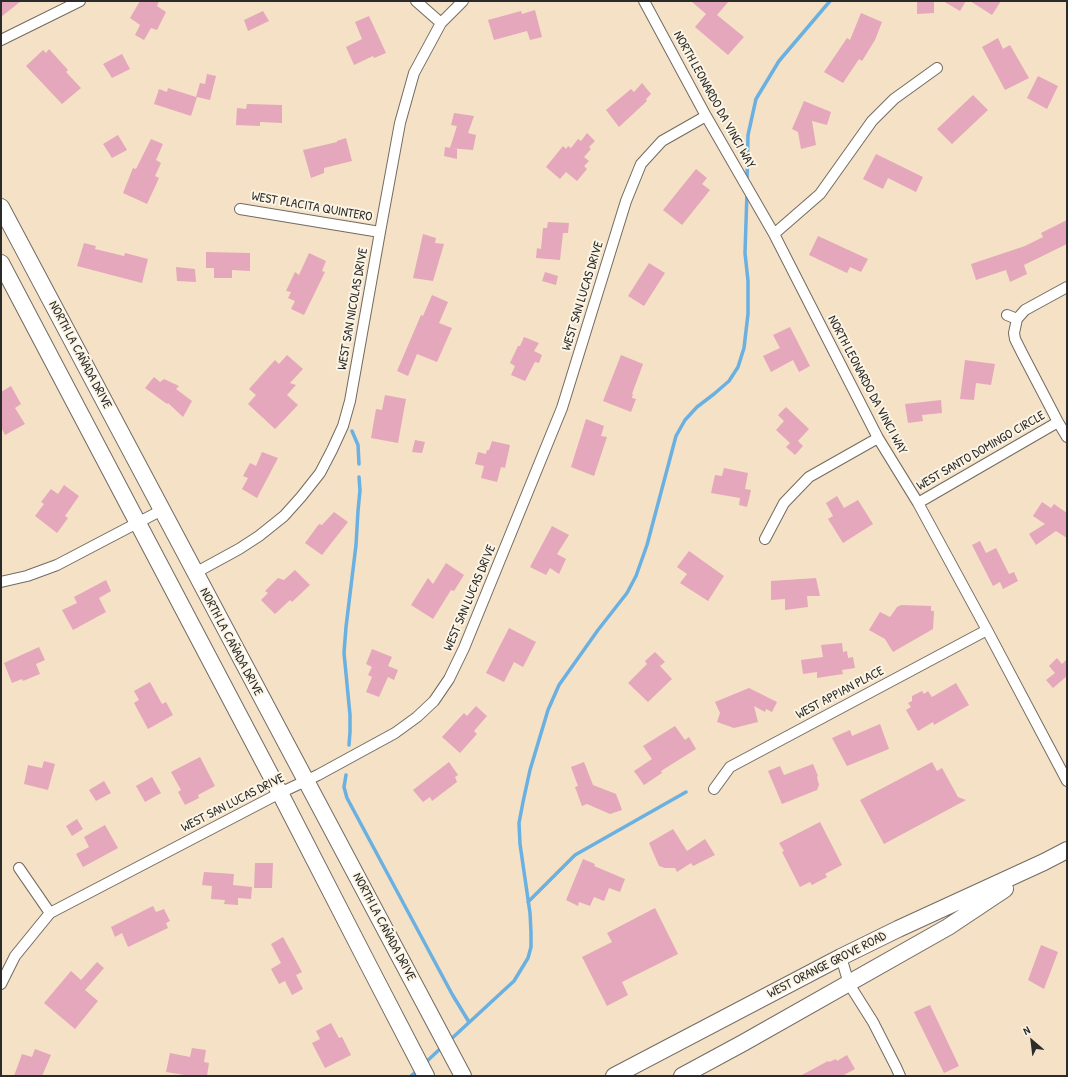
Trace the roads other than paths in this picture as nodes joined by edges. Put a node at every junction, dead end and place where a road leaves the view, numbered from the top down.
1 (80, 1) edge
2 (416, 1) edge
3 (463, 1) edge
4 (644, 1) edge
5 (441, 23) junction
6 (1, 40) edge
7 (937, 68) dead end
8 (706, 116) junction
9 (1, 207) edge
10 (240, 208) dead end
11 (380, 232) junction
12 (774, 234) junction
13 (1, 263) edge
14 (1067, 287) edge
15 (1007, 315) dead end
16 (1017, 319) junction
17 (1058, 422) junction
18 (1067, 437) edge
19 (878, 438) junction
20 (918, 503) junction
21 (162, 510) junction
22 (139, 523) junction
23 (765, 538) dead end
24 (195, 573) junction
25 (1, 582) edge
26 (987, 630) junction
27 (305, 781) junction
28 (1067, 781) edge
29 (714, 789) dead end
30 (280, 793) junction
31 (1067, 850) edge
32 (1044, 862) junction
33 (19, 868) dead end
34 (50, 913) junction
35 (841, 957) junction
36 (1, 984) edge
37 (849, 984) junction
38 (426, 1076) edge
39 (463, 1076) edge
40 (614, 1076) edge
41 (682, 1076) edge
42 (900, 1076) edge

1 - 6 street
2 - 5 street
3 - 5 street, WEST SAN NICOLAS DRIVE
4 - 8 street, NORTH LEONARDO DA VINCI WAY
5 - 11 street, WEST SAN NICOLAS DRIVE
7 - 12 street
8 - 12 street, NORTH LEONARDO DA VINCI WAY
8 - 27 street, WEST SAN LUCAS DRIVE
9 - 21 main road, NORTH LA CAÑADA DRIVE
10 - 11 street, WEST PLACITA QUINTERO
11 - 24 street, WEST SAN NICOLAS DRIVE
12 - 19 street, NORTH LEONARDO DA VINCI WAY
13 - 22 main road, NORTH LA CAÑADA DRIVE
14 - 16 street
15 - 16 street
16 - 17 street
17 - 18 street
17 - 20 street, WEST SANTO DOMINGO CIRCLE
19 - 20 street, NORTH LEONARDO DA VINCI WAY
19 - 23 street
20 - 26 street, NORTH LEONARDO DA VINCI WAY
21 - 22 street
21 - 24 main road, NORTH LA CAÑADA DRIVE
22 - 25 street
22 - 30 main road, NORTH LA CAÑADA DRIVE
24 - 27 main road, NORTH LA CAÑADA DRIVE
26 - 28 street, NORTH LEONARDO DA VINCI WAY
26 - 29 street, WEST APPIAN PLACE
27 - 30 street, WEST SAN LUCAS DRIVE
27 - 39 main road, NORTH LA CAÑADA DRIVE
30 - 34 street, WEST SAN LUCAS DRIVE
30 - 38 main road, NORTH LA CAÑADA DRIVE
31 - 32 main road, WEST ORANGE GROVE ROAD
32 - 35 main road, WEST ORANGE GROVE ROAD
32 - 37 main road, WEST ORANGE GROVE ROAD
33 - 34 street
34 - 36 street, WEST SAN LUCAS DRIVE
35 - 37 street
35 - 40 main road, WEST ORANGE GROVE ROAD
37 - 41 main road, WEST ORANGE GROVE ROAD
37 - 42 street

